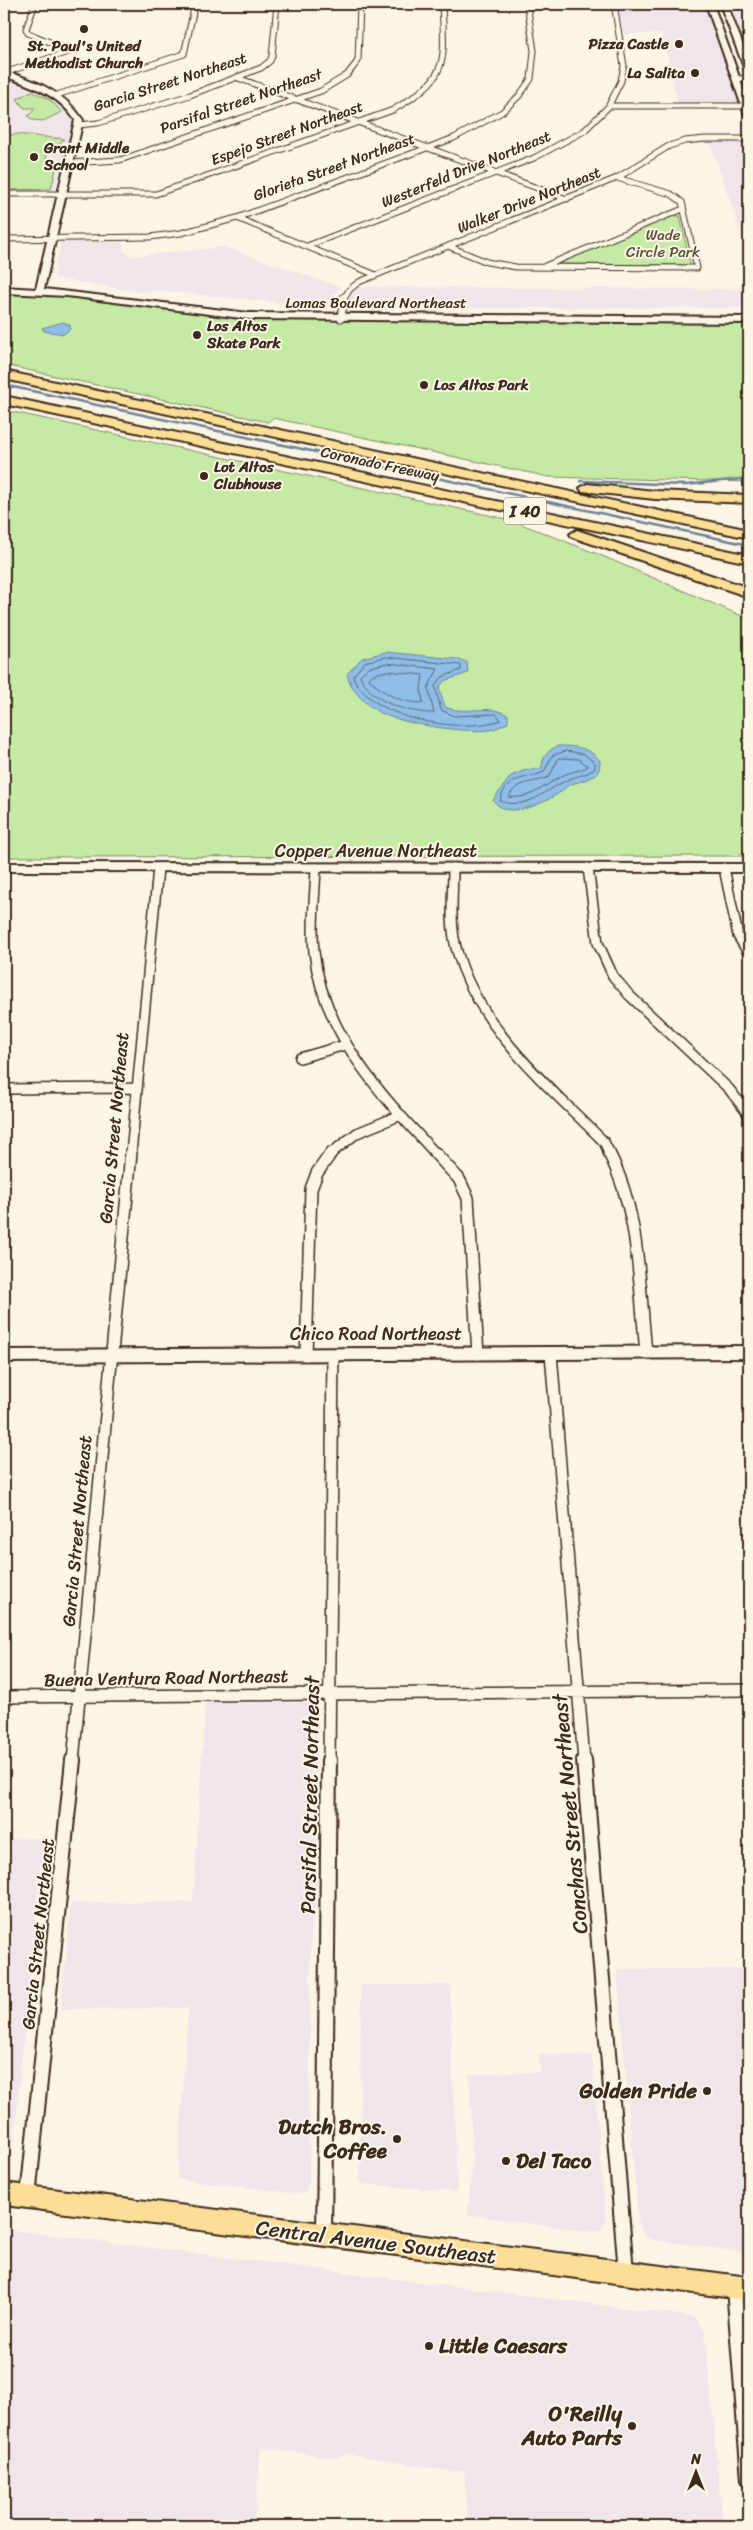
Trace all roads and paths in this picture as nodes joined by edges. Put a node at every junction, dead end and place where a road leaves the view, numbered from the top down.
1 (34, 4) edge
2 (195, 4) edge
3 (277, 4) edge
4 (360, 4) edge
5 (442, 4) edge
6 (527, 4) edge
7 (610, 4) edge
8 (614, 4) edge
9 (698, 4) edge
10 (709, 4) edge
11 (723, 4) edge
12 (718, 29) junction
13 (733, 29) junction
14 (749, 70) edge
15 (4, 73) edge
16 (238, 78) junction
17 (749, 78) edge
18 (737, 79) junction
19 (57, 95) junction
20 (296, 100) junction
21 (610, 106) junction
22 (748, 106) edge
23 (749, 115) edge
24 (358, 123) junction
25 (80, 125) junction
26 (749, 139) edge
27 (426, 148) junction
28 (69, 163) junction
29 (496, 173) junction
30 (617, 178) junction
31 (4, 194) edge
32 (62, 194) junction
33 (567, 199) junction
34 (683, 209) junction
35 (237, 218) junction
36 (4, 239) edge
37 (51, 239) junction
38 (307, 246) junction
39 (448, 246) junction
40 (541, 267) junction
41 (376, 275) junction
42 (4, 282) edge
43 (40, 288) junction
44 (4, 290) edge
45 (640, 310) junction
46 (749, 311) edge
47 (341, 314) junction
48 (576, 318) junction
49 (749, 320) edge
50 (4, 376) edge
51 (4, 400) edge
52 (335, 445) junction
53 (301, 465) junction
54 (749, 499) edge
55 (749, 534) edge
56 (749, 559) edge
57 (749, 593) edge
58 (4, 867) edge
59 (158, 868) junction
60 (316, 868) junction
61 (453, 868) junction
62 (588, 868) junction
63 (724, 868) junction
64 (749, 868) edge
65 (749, 954) edge
66 (345, 1045) junction
67 (300, 1058) dead end
68 (135, 1088) junction
69 (4, 1089) edge
70 (401, 1115) junction
71 (749, 1115) edge
72 (646, 1352) junction
73 (749, 1352) edge
74 (551, 1353) junction
75 (306, 1354) junction
76 (333, 1354) junction
77 (478, 1354) junction
78 (4, 1356) edge
79 (111, 1356) junction
80 (749, 1690) edge
81 (581, 1692) junction
82 (331, 1694) junction
83 (4, 1697) edge
84 (80, 1697) junction
85 (4, 2194) edge
86 (28, 2197) junction
87 (324, 2236) junction
88 (626, 2272) junction
89 (742, 2288) edge
90 (749, 2479) edge

1 - 15 street
2 - 19 street
3 - 16 street, Garcia Street Northeast
4 - 20 street, Parsifal Street Northeast
5 - 24 street, Espejo Street Northeast
6 - 27 street, Glorieta Street Northeast
7 - 8 main road
8 - 9 main road
8 - 21 street, Westerfeld Drive Northeast
10 - 12 main road
11 - 13 main road
12 - 13 main road
12 - 18 main road
13 - 14 main road
15 - 19 main road
16 - 20 street
16 - 25 street, Garcia Street Northeast
17 - 18 street
18 - 22 main road
19 - 25 main road
20 - 24 street
20 - 28 street, Parsifal Street Northeast
21 - 22 street
21 - 29 street, Westerfeld Drive Northeast
22 - 23 main road
24 - 27 street
24 - 32 street, Espejo Street Northeast
25 - 28 main road
26 - 30 street, Walker Drive Northeast
27 - 29 street
27 - 35 street, Glorieta Street Northeast
28 - 32 main road
29 - 33 street
29 - 38 street, Westerfeld Drive Northeast
30 - 33 street, Walker Drive Northeast
30 - 34 street
31 - 32 street, Espejo Street Northeast
32 - 37 main road
33 - 39 street, Walker Drive Northeast
34 - 40 street
34 - 40 street
35 - 37 street, Glorieta Street Northeast
35 - 38 street
36 - 37 street, Glorieta Street Northeast
37 - 43 main road
38 - 41 street
39 - 40 street
39 - 41 street, Walker Drive Northeast
41 - 47 street, Walker Drive Northeast
42 - 43 main road, Lomas Boulevard Northeast
43 - 44 main road, Lomas Boulevard Northeast
43 - 47 main road, Lomas Boulevard Northeast
45 - 46 main road, Lomas Boulevard Northeast
45 - 47 main road, Lomas Boulevard Northeast
45 - 48 main road
47 - 48 main road, Lomas Boulevard Northeast
48 - 49 main road, Lomas Boulevard Northeast
50 - 52 highway, Coronado Freeway / I 40
51 - 53 highway, Coronado Freeway / I 40
52 - 54 highway
52 - 55 highway, Coronado Freeway / I 40
53 - 56 highway, Coronado Freeway / I 40
53 - 57 highway
58 - 59 main road, Copper Avenue Northeast
59 - 60 main road, Copper Avenue Northeast
59 - 68 street, Garcia Street Northeast
60 - 61 main road, Copper Avenue Northeast
60 - 66 street
61 - 62 main road, Copper Avenue Northeast
61 - 72 street
62 - 63 main road, Copper Avenue Northeast
62 - 71 street
63 - 64 main road, Copper Avenue Northeast
63 - 65 street
66 - 67 street
66 - 70 street
68 - 69 street
68 - 79 street, Garcia Street Northeast
70 - 75 street
70 - 77 street
72 - 73 main road, Chico Road Northeast
72 - 74 main road, Chico Road Northeast
74 - 77 main road, Chico Road Northeast
74 - 81 street, Conchas Street Northeast
75 - 76 main road, Chico Road Northeast
75 - 79 main road, Chico Road Northeast
76 - 77 main road, Chico Road Northeast
76 - 82 street, Parsifal Street Northeast
78 - 79 main road, Chico Road Northeast
79 - 84 street, Garcia Street Northeast
80 - 81 street, Buena Ventura Road Northeast
81 - 82 street, Buena Ventura Road Northeast
81 - 88 street, Conchas Street Northeast
82 - 84 street, Buena Ventura Road Northeast
82 - 87 street, Parsifal Street Northeast
83 - 84 street, Buena Ventura Road Northeast
84 - 86 street, Garcia Street Northeast
85 - 86 main road, Central Avenue Southeast
86 - 87 main road, Central Avenue Southeast
87 - 88 main road, Central Avenue Southeast
88 - 89 main road, Central Avenue Southeast
89 - 90 street

